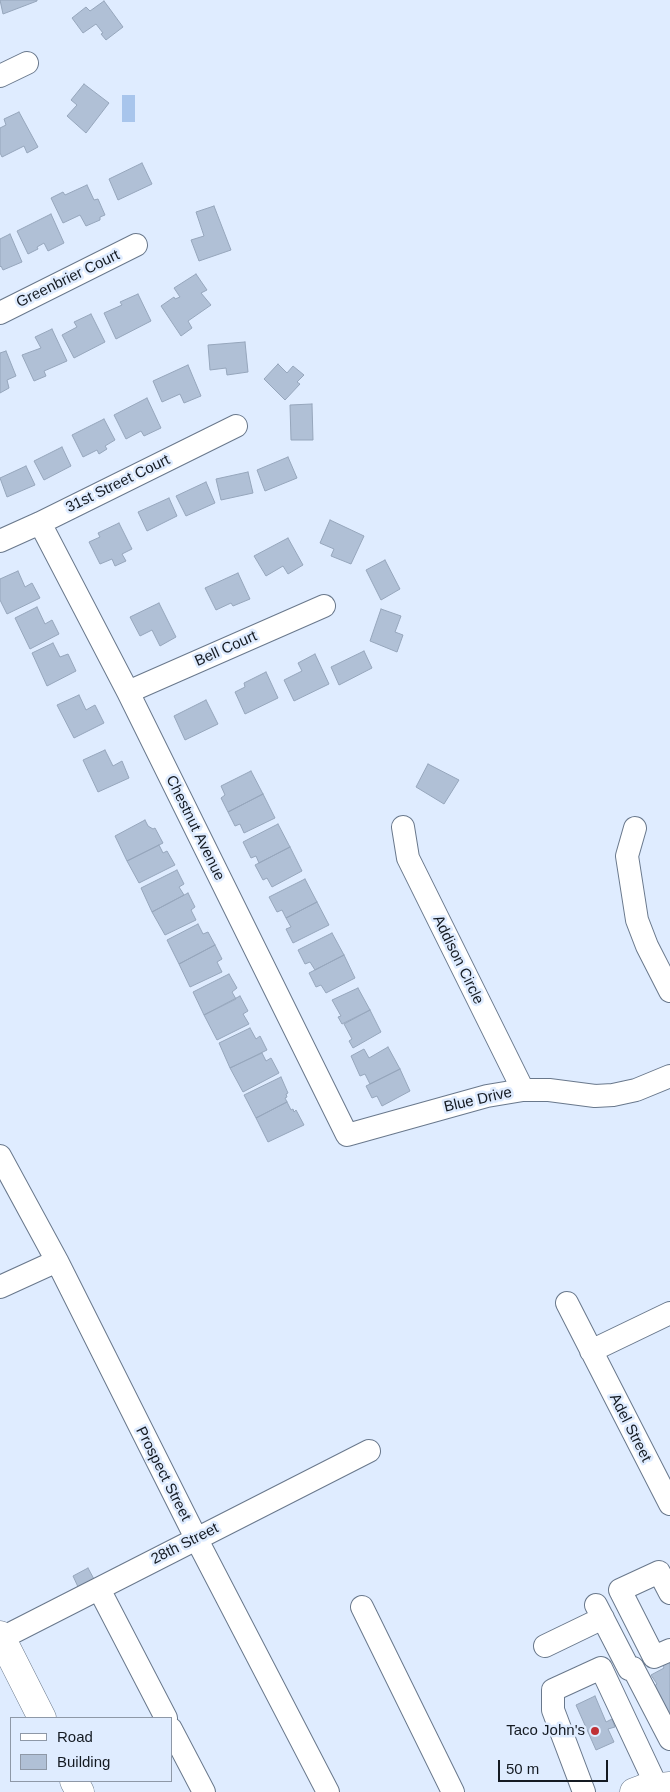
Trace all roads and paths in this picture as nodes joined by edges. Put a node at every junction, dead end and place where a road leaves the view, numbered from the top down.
1 (27, 63) dead end
2 (0, 76) edge
3 (136, 245) dead end
4 (0, 313) edge
5 (236, 426) dead end
6 (40, 523) junction
7 (0, 541) edge
8 (324, 606) dead end
9 (128, 692) junction
10 (403, 827) dead end
11 (636, 828) dead end
12 (670, 991) edge
13 (670, 1076) edge
14 (523, 1090) junction
15 (346, 1135) joint
16 (0, 1156) edge
17 (57, 1261) junction
18 (0, 1287) edge
19 (567, 1303) dead end
20 (670, 1313) edge
21 (591, 1351) junction
22 (369, 1451) dead end
23 (670, 1504) edge
24 (196, 1538) junction
25 (99, 1588) junction
26 (670, 1593) edge
27 (362, 1607) dead end
28 (1, 1637) edge
29 (545, 1646) dead end
30 (662, 1653) edge
31 (631, 1669) junction
32 (606, 1679) junction
33 (41, 1717) edge
34 (165, 1717) edge
35 (172, 1731) edge
36 (670, 1739) edge
37 (580, 1784) edge
38 (654, 1788) edge
39 (204, 1792) edge
40 (328, 1792) edge
41 (453, 1792) edge

1 - 2 street
3 - 4 street, Greenbrier Court
5 - 6 street, 31st Street Court
6 - 7 street, 31st Street Court
6 - 9 street, Chestnut Avenue
8 - 9 street, Bell Court
9 - 15 street, Chestnut Avenue
10 - 14 street, Addison Circle
11 - 12 street
13 - 14 street, Blue Drive
14 - 15 street, Blue Drive
16 - 17 street, Prospect Street
17 - 18 street
17 - 24 street, Prospect Street
19 - 21 street, Adel Street
20 - 21 street
21 - 23 street, Adel Street
22 - 24 street, 28th Street
24 - 25 street, 28th Street
24 - 40 street, Prospect Street
25 - 28 street, 28th Street
25 - 34 street
26 - 30 street
27 - 41 street
28 - 33 main road
29 - 31 street
30 - 31 street
31 - 32 street
31 - 36 street
32 - 37 street
32 - 38 street
35 - 39 street

